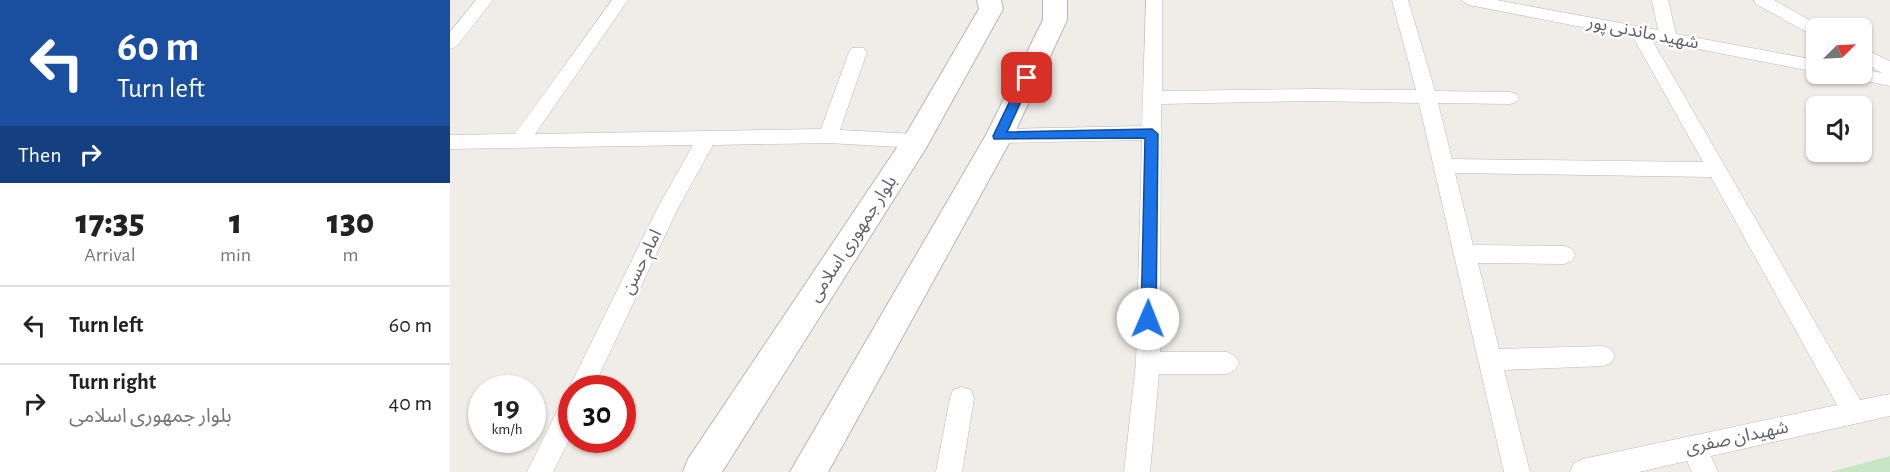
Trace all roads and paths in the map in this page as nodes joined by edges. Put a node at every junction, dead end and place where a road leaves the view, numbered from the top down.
1 (485, 0) edge
2 (620, 0) edge
3 (989, 0) edge
4 (1055, 0) edge
5 (1154, 0) edge
6 (1400, 0) edge
7 (1469, 0) edge
8 (1660, 0) edge
9 (1762, 0) edge
10 (1806, 24) edge
11 (1639, 32) junction
12 (1668, 38) junction
13 (450, 43) edge
14 (858, 52) dead end
15 (1872, 59) edge
16 (1806, 64) edge
17 (1890, 69) edge
18 (1872, 77) edge
19 (1890, 80) edge
20 (1427, 96) junction
21 (1153, 98) junction
22 (1510, 98) dead end
23 (1152, 134) junction
24 (828, 136) junction
25 (999, 136) junction
26 (707, 138) junction
27 (520, 141) junction
28 (916, 141) junction
29 (450, 142) edge
30 (1444, 166) junction
31 (1717, 170) junction
32 (1465, 254) junction
33 (1564, 255) dead end
34 (1604, 356) dead end
35 (1492, 360) junction
36 (1148, 363) junction
37 (1227, 363) dead end
38 (587, 375) edge
39 (962, 398) dead end
40 (1890, 405) edge
41 (1854, 413) junction
42 (558, 436) edge
43 (1694, 448) junction
44 (540, 472) edge
45 (701, 472) edge
46 (808, 472) edge
47 (949, 472) edge
48 (1137, 472) edge
49 (1517, 472) edge
50 (1583, 472) edge
51 (1705, 472) edge

1 - 13 street
2 - 27 street
3 - 28 main road, بلوار جمهوری اسلامی
4 - 25 main road
5 - 21 street
6 - 20 street
7 - 11 street, شهید ماندنی پور
8 - 12 street
9 - 10 street
11 - 12 street, شهید ماندنی پور
11 - 31 street
12 - 16 street, شهید ماندنی پور
14 - 24 street
15 - 17 street
18 - 19 street
20 - 21 street
20 - 22 street
20 - 30 street
21 - 23 street
23 - 25 street
23 - 36 street
24 - 26 street
24 - 28 street
25 - 46 main road
26 - 27 street
26 - 38 street, امام حسن
27 - 29 street
28 - 45 main road, بلوار جمهوری اسلامی
30 - 31 street
30 - 32 street
31 - 41 street
32 - 33 street
32 - 35 street
34 - 35 street
35 - 49 street
36 - 37 street
36 - 48 street
39 - 47 street
40 - 41 street, شهیدان صفری
41 - 43 street, شهیدان صفری
42 - 44 street
43 - 50 street, شهیدان صفری
43 - 51 street

